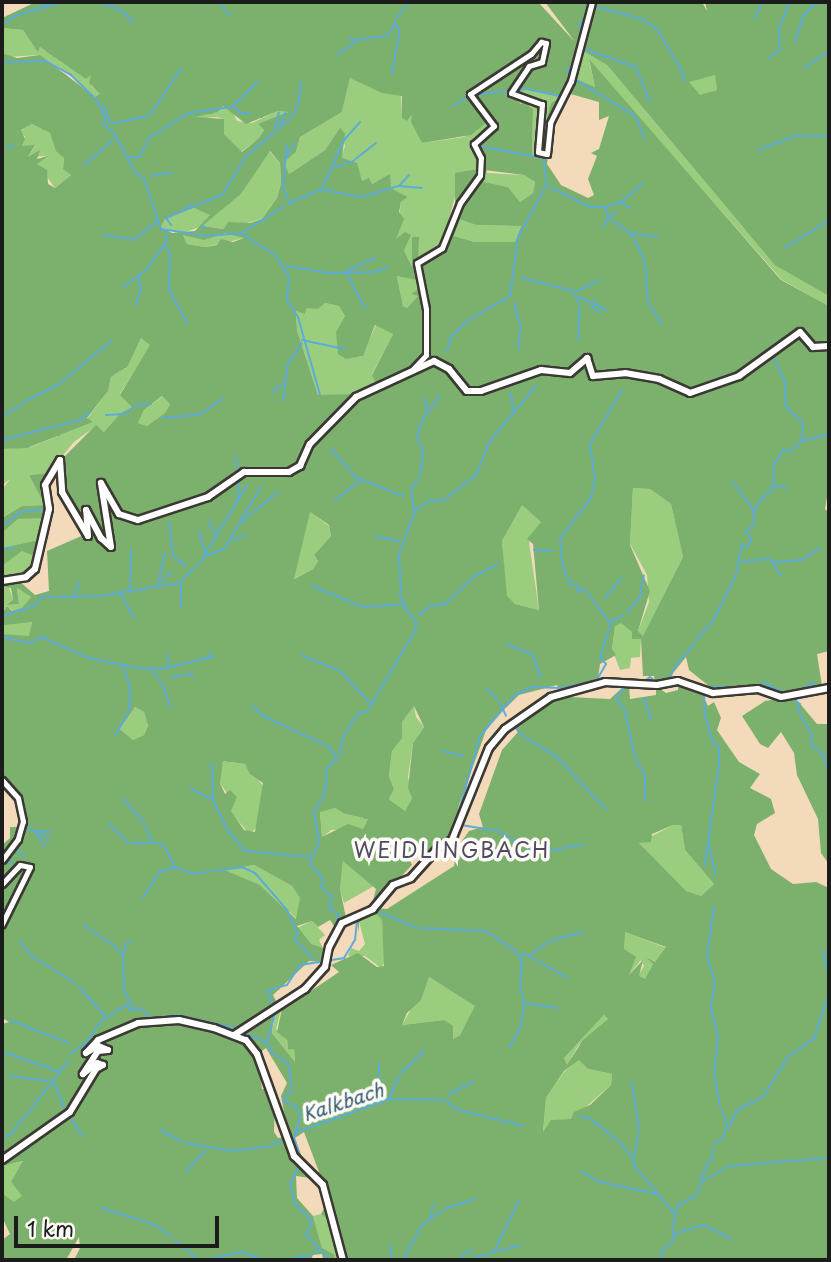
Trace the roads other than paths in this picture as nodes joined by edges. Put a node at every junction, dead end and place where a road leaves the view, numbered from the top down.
1 (592, 5) edge
2 (829, 346) edge
3 (401, 380) junction
4 (2, 581) edge
5 (829, 688) edge
6 (2, 780) edge
7 (2, 860) edge
8 (2, 884) edge
9 (2, 923) edge
10 (238, 1032) junction
11 (2, 1160) edge
12 (344, 1260) edge

1 - 3 street
2 - 3 main road
3 - 4 main road
5 - 10 main road
6 - 7 street
8 - 9 street
10 - 11 main road
10 - 12 main road

